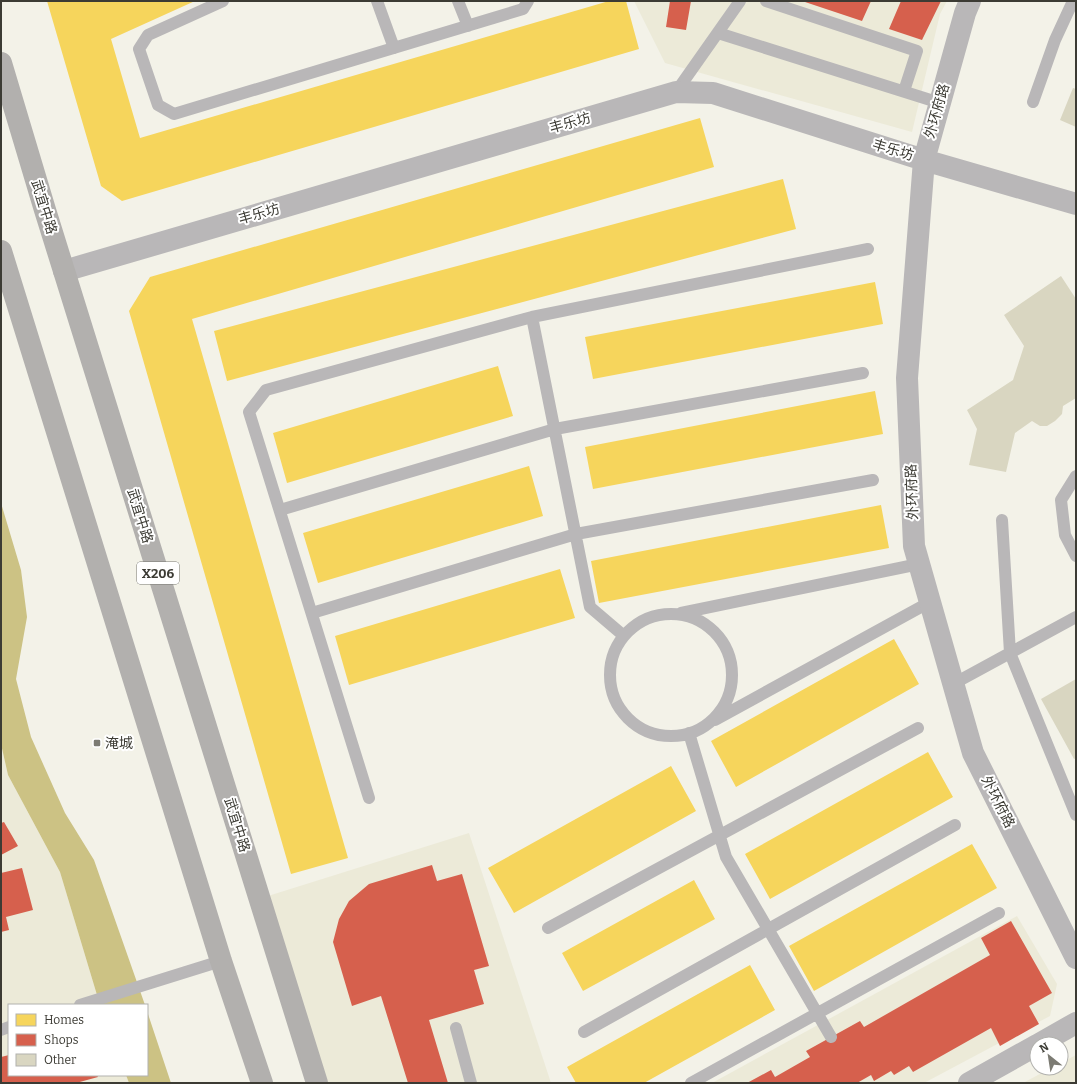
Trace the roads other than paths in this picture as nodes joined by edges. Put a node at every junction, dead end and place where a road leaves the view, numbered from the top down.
1 (223, 1) edge
2 (377, 1) edge
3 (458, 1) edge
4 (528, 1) edge
5 (740, 1) edge
6 (766, 1) edge
7 (970, 1) edge
8 (1073, 1) edge
9 (468, 26) junction
10 (718, 32) junction
11 (394, 48) junction
12 (1, 63) edge
13 (904, 91) junction
14 (676, 92) junction
15 (1033, 102) dead end
16 (940, 103) junction
17 (924, 160) junction
18 (1076, 204) edge
19 (868, 249) dead end
20 (1, 251) edge
21 (64, 271) junction
22 (532, 318) junction
23 (863, 373) dead end
24 (554, 429) junction
25 (1076, 476) edge
26 (873, 480) dead end
27 (280, 510) junction
28 (1002, 520) dead end
29 (576, 534) junction
30 (1076, 556) edge
31 (919, 564) junction
32 (930, 602) junction
33 (312, 612) junction
34 (677, 614) junction
35 (1076, 617) edge
36 (624, 636) junction
37 (1010, 654) junction
38 (953, 684) junction
39 (707, 724) junction
40 (918, 728) dead end
41 (689, 733) junction
42 (369, 798) dead end
43 (1076, 815) edge
44 (955, 825) dead end
45 (720, 835) junction
46 (999, 913) dead end
47 (548, 928) dead end
48 (768, 929) junction
49 (1076, 958) edge
50 (221, 961) junction
51 (83, 1004) edge
52 (817, 1013) junction
53 (1076, 1023) edge
54 (456, 1028) dead end
55 (584, 1032) dead end
56 (1052, 1036) edge
57 (831, 1037) dead end
58 (1029, 1049) edge
59 (262, 1083) edge
60 (317, 1083) edge
61 (471, 1083) edge
62 (691, 1083) edge
63 (969, 1083) edge

1 - 11 lane
2 - 11 lane
3 - 9 lane
4 - 9 lane
5 - 10 lane
6 - 13 lane
7 - 16 street, 外环府路
8 - 15 lane
9 - 11 lane
10 - 13 lane
10 - 14 lane
12 - 21 main road, 武宜中路 / X206
13 - 16 lane
14 - 17 street, 丰乐坊
14 - 21 street, 丰乐坊
16 - 17 street, 外环府路
17 - 18 street, 丰乐坊
17 - 31 street, 外环府路
19 - 22 lane
20 - 50 main road
21 - 60 main road, 武宜中路 / X206
22 - 24 lane
22 - 27 lane
23 - 24 lane
24 - 27 lane
24 - 29 lane
25 - 30 lane
26 - 29 lane
27 - 33 lane
28 - 37 lane
29 - 33 lane
29 - 36 lane
31 - 32 street, 外环府路
31 - 34 lane
32 - 38 street, 外环府路
32 - 39 lane
33 - 42 lane
34 - 36 lane
34 - 39 lane
35 - 37 lane
36 - 41 lane
37 - 38 lane
37 - 43 lane
38 - 49 street, 外环府路
39 - 41 lane
40 - 45 lane
41 - 45 lane
44 - 48 lane
45 - 47 lane
45 - 48 lane
46 - 52 lane
48 - 52 lane
48 - 55 lane
50 - 51 lane
50 - 59 main road
52 - 57 lane
52 - 62 lane
53 - 56 street
54 - 61 lane
58 - 63 street

